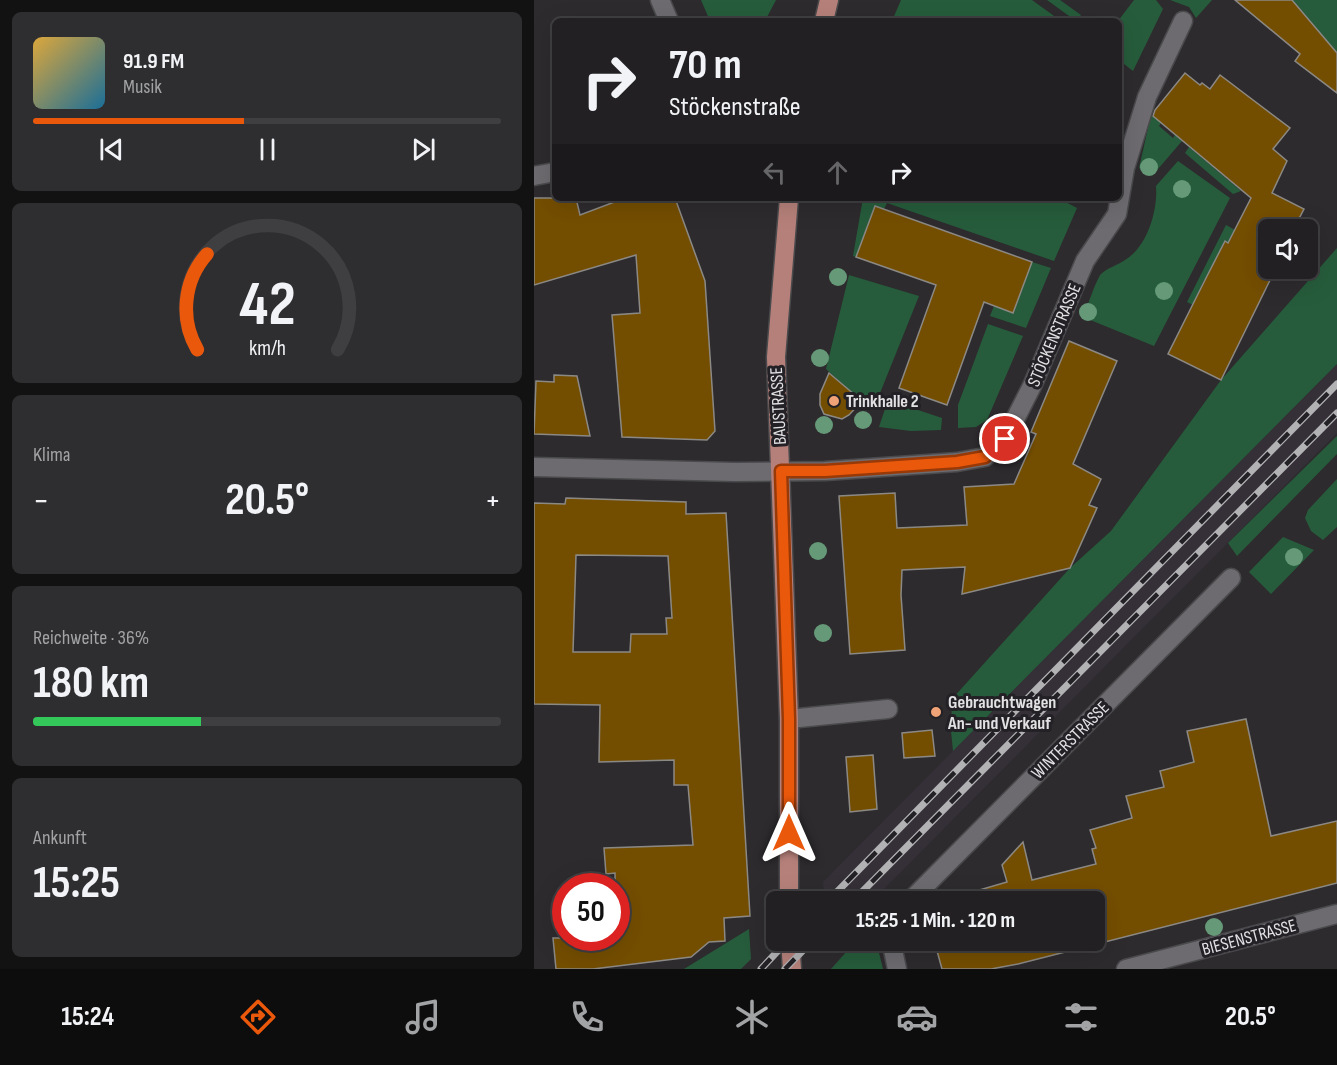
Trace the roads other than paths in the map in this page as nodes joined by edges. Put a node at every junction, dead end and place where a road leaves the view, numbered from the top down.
1 (660, 0) edge
2 (829, 0) edge
3 (668, 18) edge
4 (825, 18) edge
5 (1183, 21) dead end
6 (552, 173) edge
7 (534, 176) edge
8 (1122, 185) edge
9 (789, 201) edge
10 (1119, 201) edge
11 (534, 467) edge
12 (781, 471) junction
13 (1231, 578) dead end
14 (888, 709) dead end
15 (789, 719) junction
16 (789, 891) edge
17 (920, 891) edge
18 (1337, 914) edge
19 (791, 951) edge
20 (893, 951) edge
21 (792, 969) edge
22 (897, 969) edge
23 (1126, 969) edge

1 - 3 street
2 - 4 main road
5 - 8 street, STÖCKENSTRASSE
6 - 7 street
9 - 12 main road, BAUSTRASSE
10 - 12 street, STÖCKENSTRASSE
11 - 12 street, STÖCKENSTRASSE
12 - 15 main road, BAUSTRASSE
13 - 17 street, WINTERSTRASSE
14 - 15 street
15 - 16 main road, BAUSTRASSE
18 - 23 street, BIESENSTRASSE
19 - 21 main road
20 - 22 street

